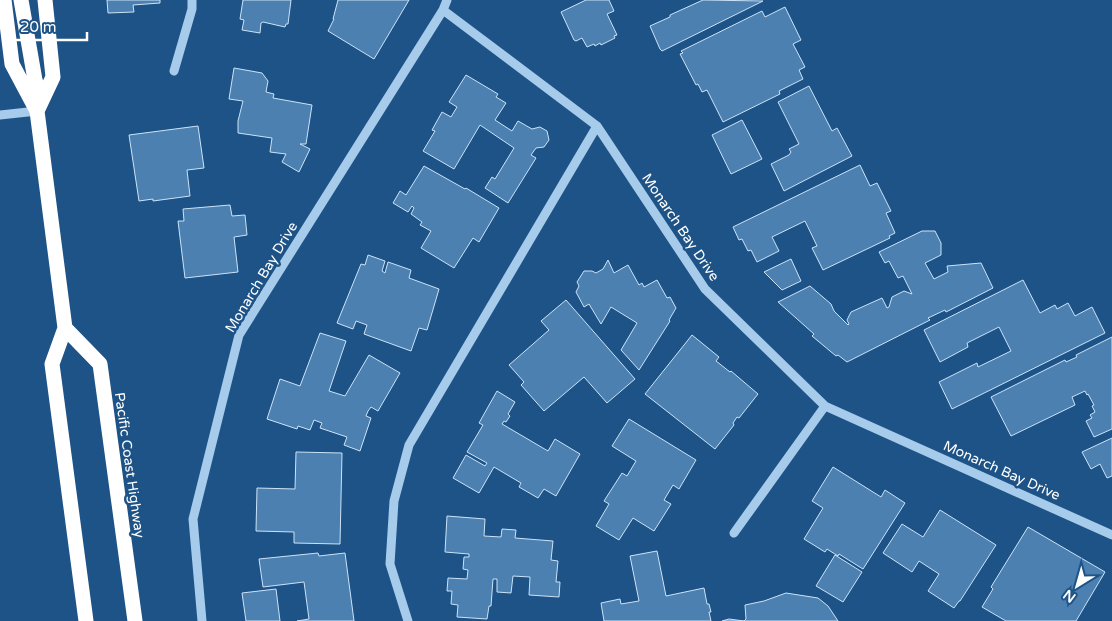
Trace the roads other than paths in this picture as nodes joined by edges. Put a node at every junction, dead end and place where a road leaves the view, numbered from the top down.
1 (4, 0) edge
2 (22, 0) edge
3 (45, 0) edge
4 (192, 0) edge
5 (447, 0) edge
6 (442, 10) junction
7 (174, 71) dead end
8 (40, 105) junction
9 (0, 115) edge
10 (597, 126) junction
11 (65, 328) junction
12 (825, 406) junction
13 (734, 534) dead end
14 (1112, 535) edge
15 (86, 621) edge
16 (135, 621) edge
17 (202, 621) edge
18 (408, 621) edge

1 - 8 highway
2 - 8 highway
3 - 8 highway
4 - 7 street
5 - 6 street, Monarch Bay Drive
6 - 10 street, Monarch Bay Drive
6 - 17 street, Monarch Bay Drive
8 - 9 street
8 - 11 highway
10 - 12 street, Monarch Bay Drive
10 - 18 street
11 - 15 highway
11 - 16 highway, Pacific Coast Highway
12 - 13 street
12 - 14 street, Monarch Bay Drive

